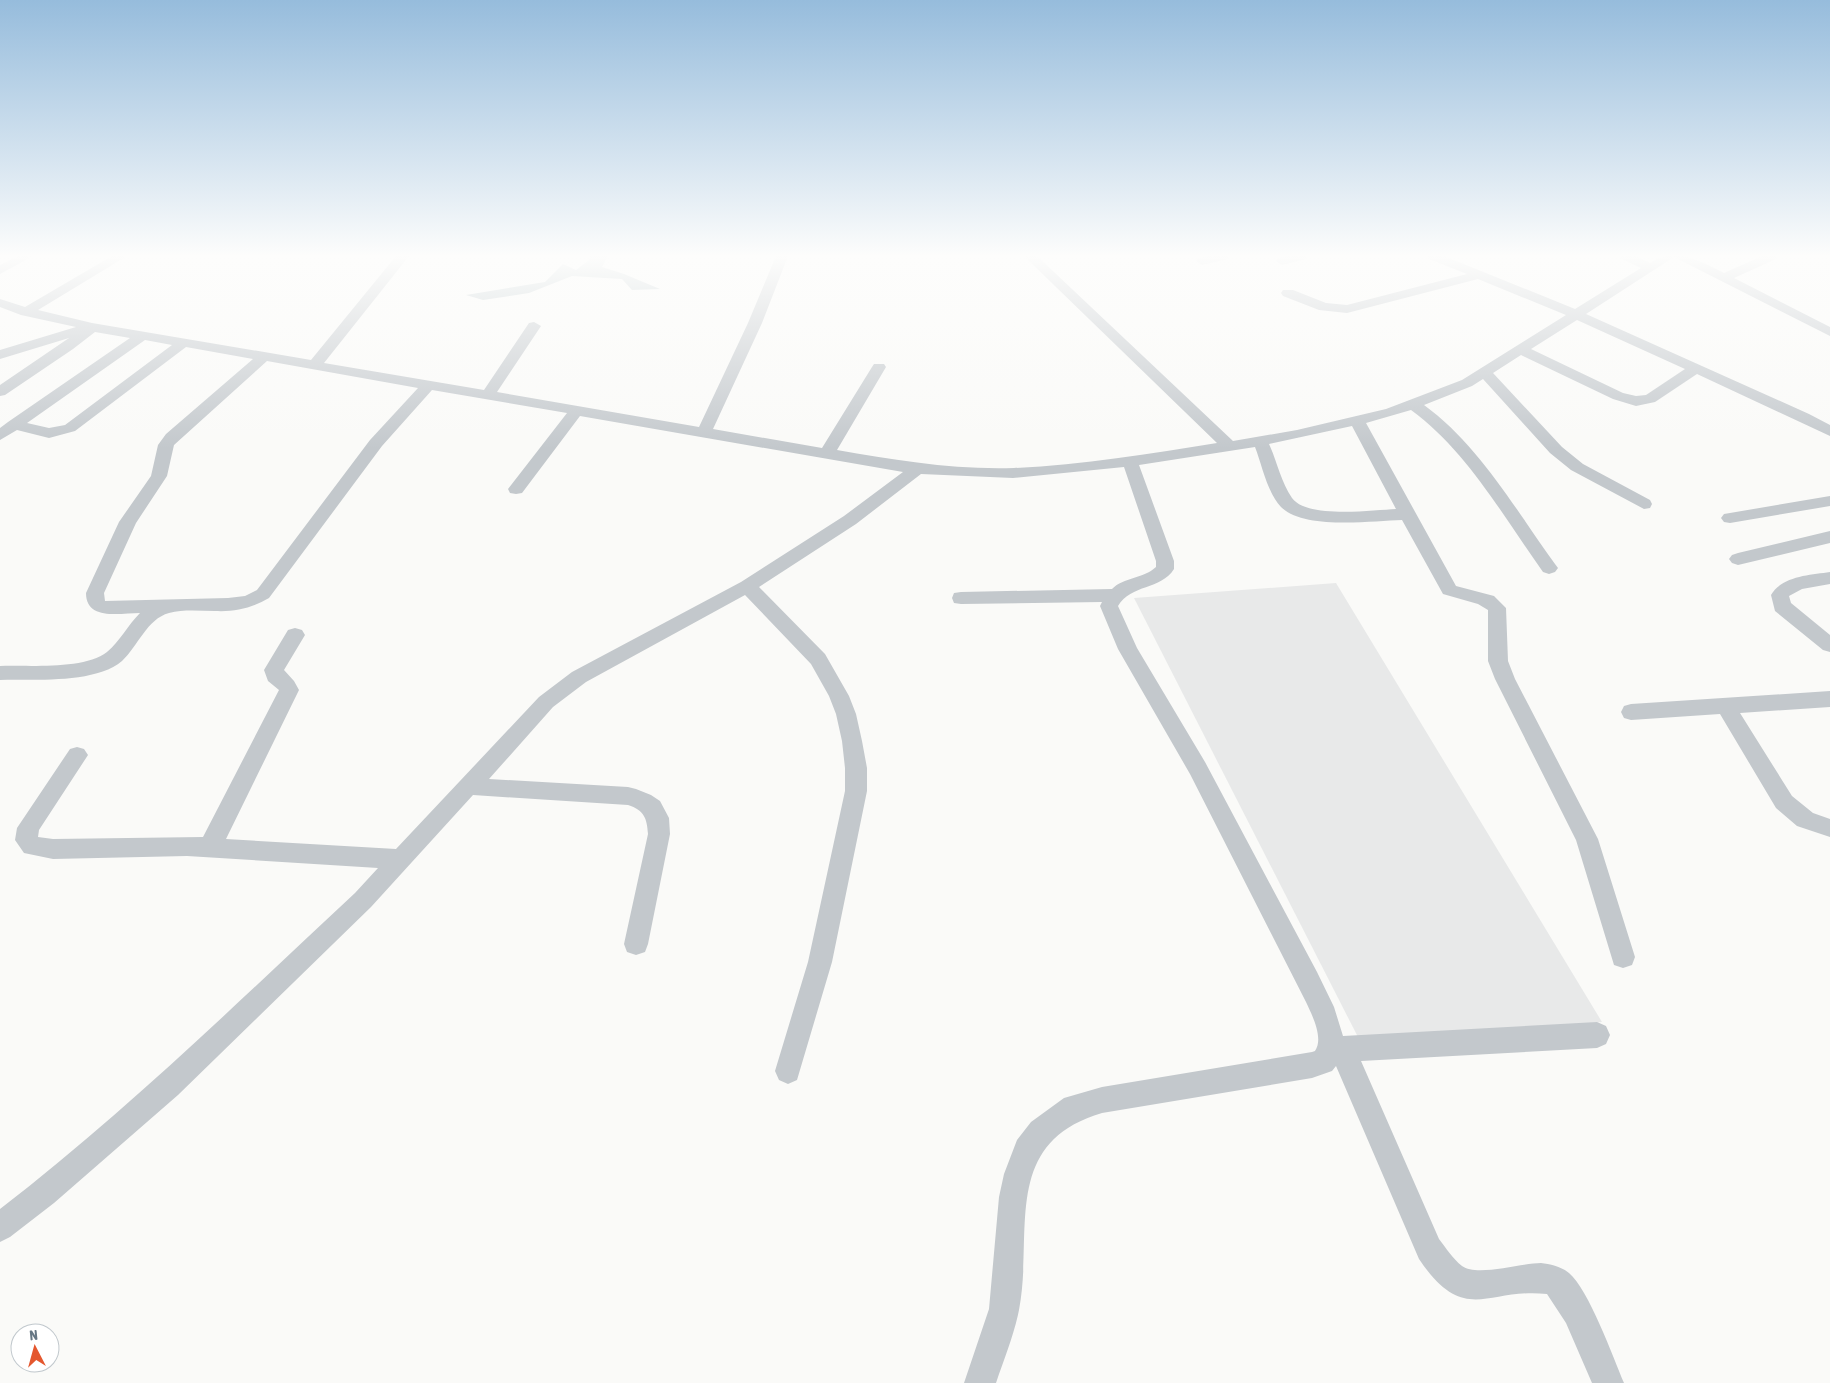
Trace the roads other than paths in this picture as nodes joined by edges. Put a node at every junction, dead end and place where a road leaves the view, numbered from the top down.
1 (64, 321) edge
2 (349, 321) edge
3 (757, 321) edge
4 (1098, 321) edge
5 (1566, 321) edge
6 (1591, 321) edge
7 (1808, 321) edge
8 (534, 326) dead end
9 (92, 327) junction
10 (1830, 332) edge
11 (142, 336) junction
12 (183, 343) junction
13 (1520, 349) junction
14 (0, 355) edge
15 (264, 357) junction
16 (315, 365) junction
17 (880, 367) dead end
18 (1696, 368) junction
19 (1484, 372) junction
20 (428, 385) junction
21 (0, 392) edge
22 (488, 395) junction
23 (1413, 404) junction
24 (577, 410) junction
25 (1357, 421) junction
26 (13, 425) junction
27 (1826, 426) edge
28 (704, 432) junction
29 (0, 434) edge
30 (1260, 442) junction
31 (1230, 447) junction
32 (826, 453) junction
33 (1130, 462) junction
34 (917, 469) junction
35 (516, 489) dead end
36 (1830, 501) edge
37 (1644, 504) dead end
38 (1407, 514) junction
39 (1730, 518) dead end
40 (1830, 537) edge
41 (1738, 559) dead end
42 (1548, 568) dead end
43 (1830, 578) edge
44 (747, 586) junction
45 (1114, 595) junction
46 (961, 598) dead end
47 (166, 607) junction
48 (295, 635) dead end
49 (1830, 645) edge
50 (0, 673) edge
51 (1830, 699) edge
52 (1725, 706) junction
53 (1632, 712) dead end
54 (77, 755) dead end
55 (467, 786) junction
56 (1830, 828) edge
57 (210, 847) junction
58 (400, 859) junction
59 (636, 944) dead end
60 (1623, 957) dead end
61 (1597, 1035) dead end
62 (1337, 1050) junction
63 (788, 1071) dead end
64 (0, 1227) edge
65 (980, 1383) edge
66 (1608, 1383) edge

1 - 9 street
2 - 16 street
3 - 28 street
4 - 31 street
5 - 13 street
6 - 18 street
7 - 10 street
8 - 22 street
9 - 11 street
9 - 14 street
9 - 21 street
11 - 12 street
11 - 26 street
12 - 15 street
12 - 26 street
13 - 18 street
13 - 19 street
15 - 16 street
15 - 47 street
16 - 20 street
17 - 32 street
18 - 27 street
19 - 23 street
19 - 37 street
20 - 22 street
20 - 47 street
22 - 24 street
23 - 25 street
23 - 42 street
24 - 28 street
24 - 35 street
25 - 30 street
25 - 38 street
26 - 29 street
28 - 32 street
30 - 31 street
30 - 38 street
31 - 33 street
32 - 34 street
33 - 34 street
33 - 45 street
34 - 44 street
36 - 39 street
38 - 60 street
40 - 41 street
43 - 49 street
44 - 55 street
44 - 63 street
45 - 46 street
45 - 62 street
47 - 50 street
48 - 57 street
51 - 52 street
52 - 53 street
52 - 56 street
54 - 57 street
55 - 58 street
55 - 59 street
57 - 58 street
58 - 64 street
61 - 62 street
62 - 65 street
62 - 66 street

